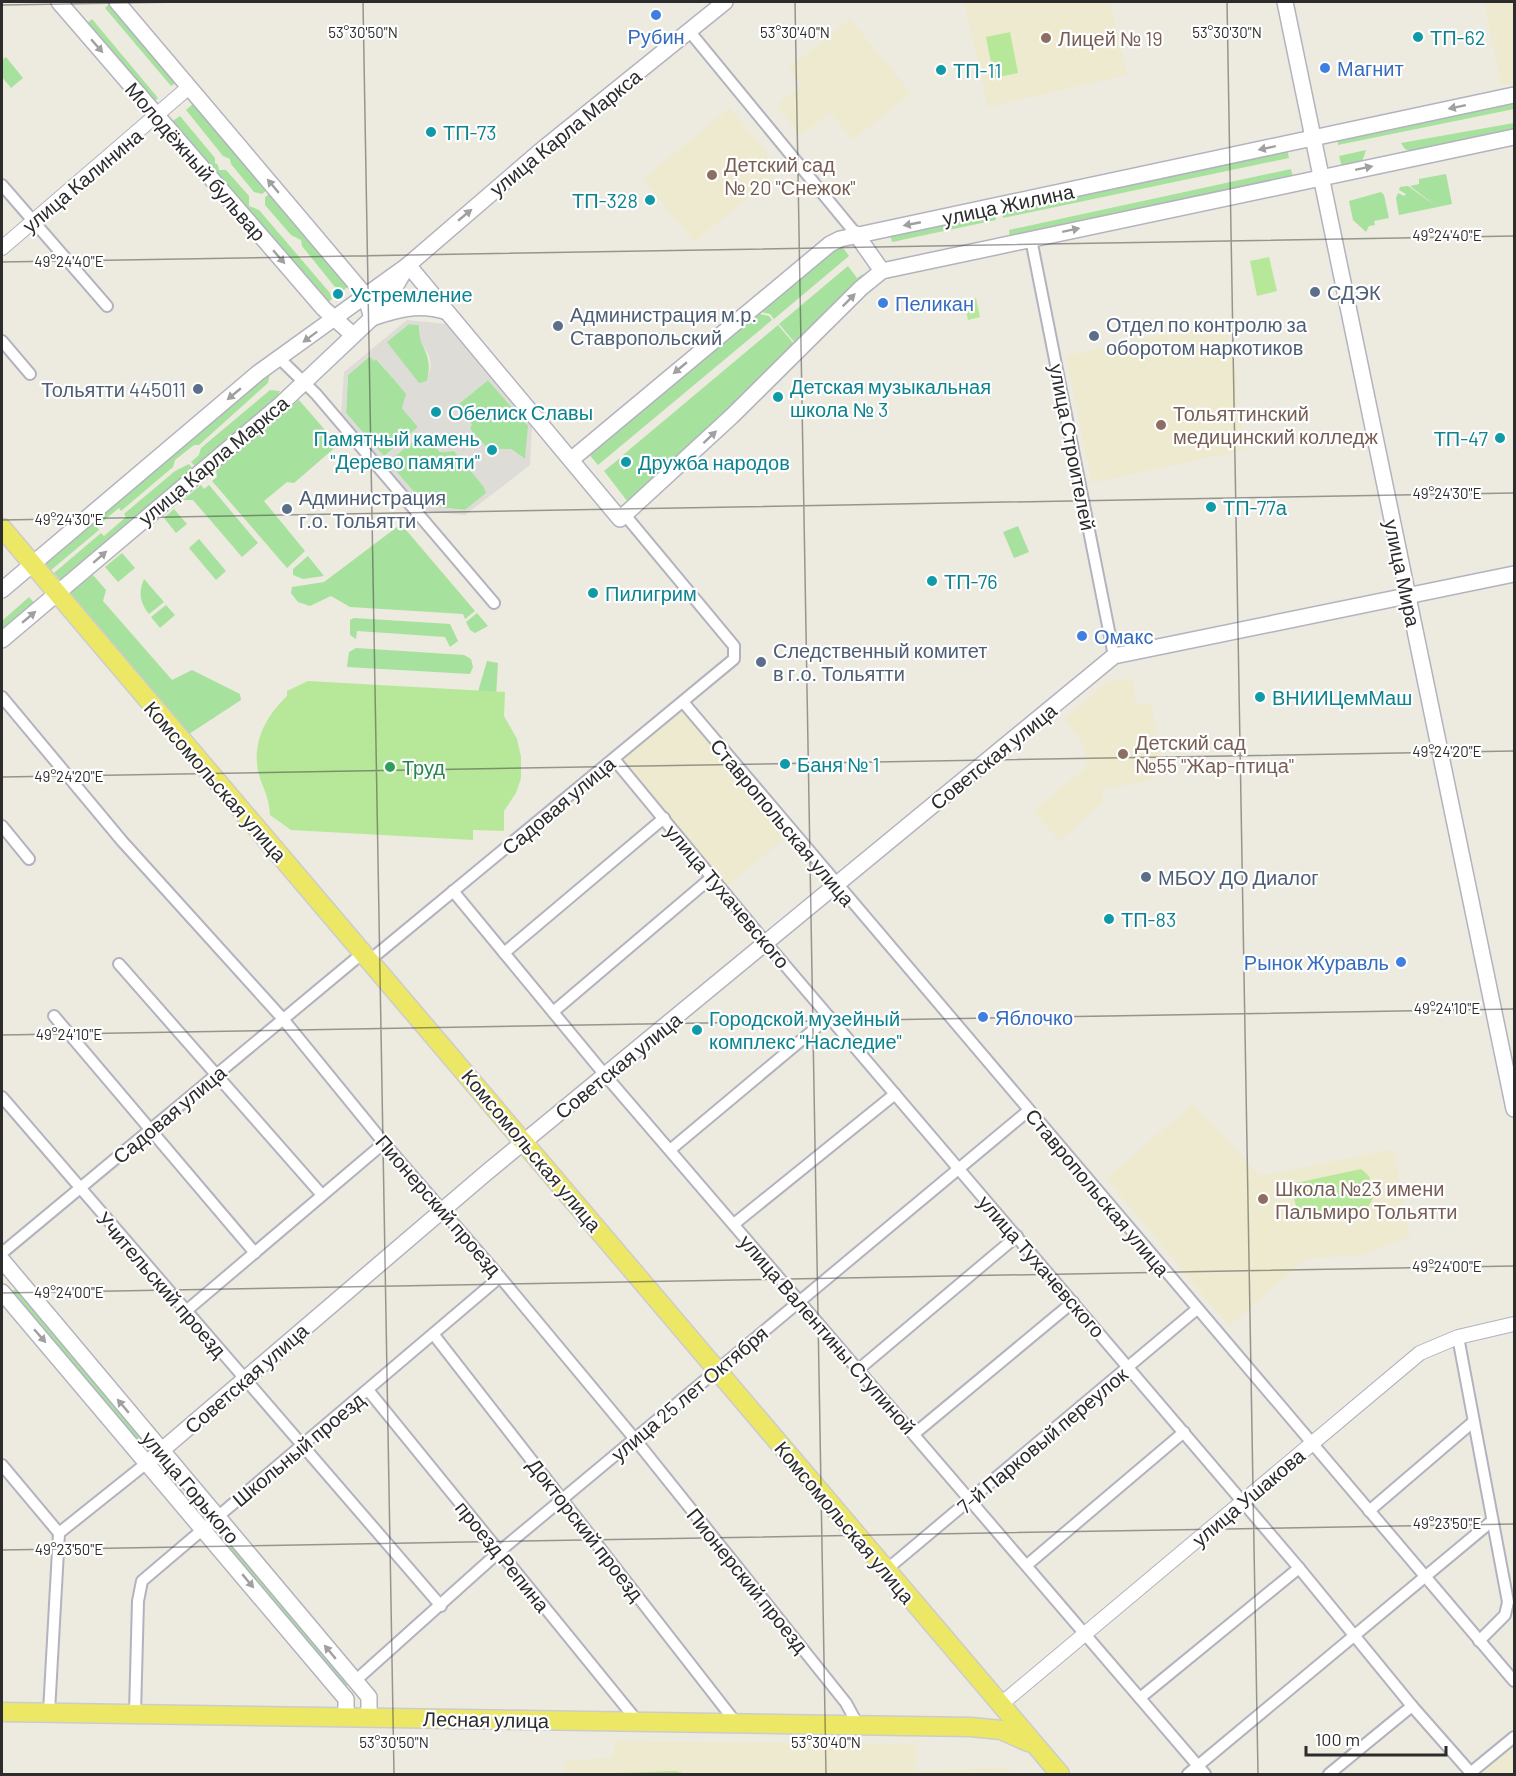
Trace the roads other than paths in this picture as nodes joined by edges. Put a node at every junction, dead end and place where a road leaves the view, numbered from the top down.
1 (59, 2) edge
2 (117, 2) edge
3 (725, 2) edge
4 (1285, 2) edge
5 (690, 32) junction
6 (189, 87) junction
7 (1515, 95) edge
8 (158, 116) junction
9 (1515, 137) edge
10 (1314, 138) junction
11 (1322, 177) junction
12 (2, 186) edge
13 (33, 221) junction
14 (856, 234) junction
15 (1031, 239) junction
16 (2, 248) edge
17 (408, 265) junction
18 (882, 271) junction
19 (365, 295) junction
20 (107, 306) dead end
21 (447, 312) junction
22 (372, 318) junction
23 (333, 319) junction
24 (353, 335) junction
25 (2, 341) edge
26 (280, 358) junction
27 (30, 374) dead end
28 (303, 382) junction
29 (572, 459) junction
30 (623, 517) junction
31 (2, 528) edge
32 (31, 565) junction
33 (1515, 574) edge
34 (2, 590) edge
35 (56, 594) junction
36 (1407, 595) junction
37 (494, 603) dead end
38 (2, 640) edge
39 (1114, 656) junction
40 (2, 697) edge
41 (682, 702) junction
42 (614, 759) junction
43 (664, 818) junction
44 (2, 826) edge
45 (29, 859) dead end
46 (712, 877) junction
47 (836, 885) junction
48 (453, 891) junction
49 (766, 943) junction
50 (504, 953) junction
51 (367, 956) junction
52 (119, 964) dead end
53 (553, 1012) junction
54 (54, 1016) dead end
55 (829, 1017) junction
56 (283, 1019) junction
57 (216, 1075) junction
58 (605, 1075) junction
59 (895, 1094) junction
60 (2, 1097) edge
61 (1515, 1109) edge
62 (1028, 1111) junction
63 (149, 1131) junction
64 (525, 1141) junction
65 (384, 1143) junction
66 (670, 1150) junction
67 (958, 1168) junction
68 (80, 1188) junction
69 (321, 1195) junction
70 (443, 1210) junction
71 (734, 1224) junction
72 (1017, 1236) junction
73 (2, 1253) edge
74 (255, 1253) junction
75 (2, 1260) edge
76 (500, 1277) junction
77 (2, 1292) edge
78 (800, 1301) junction
79 (1073, 1302) junction
80 (1197, 1309) junction
81 (186, 1311) junction
82 (1515, 1324) edge
83 (434, 1335) junction
84 (1458, 1337) junction
85 (717, 1368) junction
86 (1130, 1368) junction
87 (859, 1369) junction
88 (244, 1379) junction
89 (368, 1390) junction
90 (1473, 1422) junction
91 (1184, 1432) junction
92 (914, 1434) junction
93 (634, 1438) junction
94 (1312, 1444) junction
95 (302, 1445) junction
96 (161, 1452) junction
97 (148, 1462) junction
98 (2, 1465) edge
99 (563, 1499) junction
100 (971, 1500) junction
101 (1241, 1502) junction
102 (1369, 1511) junction
103 (217, 1517) junction
104 (1492, 1521) junction
105 (204, 1528) junction
106 (59, 1533) junction
107 (500, 1551) junction
108 (1027, 1565) junction
109 (1299, 1568) junction
110 (886, 1570) junction
111 (1426, 1576) junction
112 (441, 1606) junction
113 (1083, 1634) junction
114 (1356, 1635) junction
115 (1479, 1641) junction
116 (355, 1681) junction
117 (1515, 1681) edge
118 (1140, 1698) junction
119 (1000, 1705) junction
120 (1412, 1706) junction
121 (2, 1712) edge
122 (49, 1712) junction
123 (135, 1713) junction
124 (346, 1717) junction
125 (369, 1717) junction
126 (638, 1722) junction
127 (737, 1724) junction
128 (859, 1727) junction
129 (971, 1727) junction
130 (1515, 1737) edge
131 (1043, 1755) junction
132 (1202, 1770) edge
133 (1060, 1774) edge
134 (1188, 1774) edge
135 (1329, 1774) edge
136 (1470, 1774) edge

1 -> 8 main road, Молодёжный бульвар
2 - 6 main road
3 - 5 main road, улица Карла Маркса
4 - 10 main road, улица Мира
5 - 14 street
17 -> 5 main road, улица Карла Маркса
6 - 8 street, улица Калинина
19 -> 6 main road
7 -> 10 main road, улица Жилина
8 - 13 street, улица Калинина
8 -> 23 main road, Молодёжный бульвар
11 -> 9 main road, улица Жилина
10 - 11 main road, улица Мира
10 -> 14 main road, улица Жилина
15 -> 11 main road, улица Жилина
11 - 36 main road, улица Мира
12 - 13 street
13 - 16 street, улица Калинина
13 - 20 street
14 - 18 main road
14 -> 29 main road, улица Жилина
15 - 18 main road, улица Жилина
15 - 39 street, улица Строителей
17 - 19 main road, улица Карла Маркса
17 - 21 main road
17 - 22 main road, улица Карла Маркса
30 -> 18 main road, улица Жилина
19 - 22 main road
19 - 23 main road, улица Карла Маркса
21 - 22 main road
21 - 29 main road
22 - 24 main road, улица Карла Маркса
23 - 24 main road, Молодёжный бульвар
23 -> 26 main road, улица Карла Маркса
24 - 28 main road, улица Карла Маркса
25 - 27 street
26 - 28 street
26 -> 32 main road, улица Карла Маркса
35 -> 28 main road, улица Карла Маркса
28 - 37 street
29 - 30 main road
30 - 41 street, Садовая улица
31 - 32 main road, Комсомольская улица
32 - 34 main road, улица Карла Маркса
32 - 35 main road, Комсомольская улица
33 - 36 main road, Советская улица
38 -> 35 main road, улица Карла Маркса
35 - 51 main road, Комсомольская улица
36 - 39 main road, Советская улица
36 - 61 main road, улица Мира
39 - 47 main road, Советская улица
40 - 56 street, Пионерский проезд
41 - 42 street, Садовая улица
41 - 47 street, Ставропольская улица
42 - 43 street, улица Тухачевского
42 - 48 street, Садовая улица
43 - 46 street, улица Тухачевского
43 - 50 street
44 - 45 street
46 - 49 street, улица Тухачевского
46 - 53 street
47 - 49 main road, Советская улица
47 - 62 street, Ставропольская улица
48 - 50 street, улица Валентины Ступиной
48 - 51 street, Садовая улица
49 - 55 street, улица Тухачевского
49 - 58 main road, Советская улица
50 - 53 street, улица Валентины Ступиной
51 - 56 street, Садовая улица
51 - 64 main road, Комсомольская улица
52 - 57 street
53 - 58 street, улица Валентины Ступиной
54 - 63 street
55 - 59 street, улица Тухачевского
55 - 66 street
56 - 57 street, Садовая улица
56 - 65 street, Пионерский проезд
57 - 63 street, Садовая улица
57 - 69 street
58 - 64 main road, Советская улица
58 - 66 street, улица Валентины Ступиной
59 - 67 street, улица Тухачевского
59 - 71 street
60 - 68 street, Учительский проезд
62 - 67 street, улица 25 лет Октября
62 - 80 street, Ставропольская улица
63 - 68 street, Садовая улица
63 - 74 street
64 - 70 main road, Советская улица
64 - 85 main road, Комсомольская улица
65 - 69 street
65 - 70 street, Пионерский проезд
66 - 71 street, улица Валентины Ступиной
67 - 72 street, улица Тухачевского
67 - 78 street, улица 25 лет Октября
68 - 73 street, Садовая улица
68 - 81 street, Учительский проезд
69 - 74 street
70 - 76 street, Пионерский проезд
70 - 88 main road, Советская улица
71 - 78 street, улица Валентины Ступиной
72 - 79 street, улица Тухачевского
72 - 87 street
74 - 81 street
96 -> 75 main road, улица Горького
76 - 83 street, Школьный проезд
76 - 93 street, Пионерский проезд
77 -> 97 main road, улица Горького
78 - 85 street, улица 25 лет Октября
78 - 87 street, улица Валентины Ступиной
79 - 86 street, улица Тухачевского
79 - 92 street
80 - 86 street, 7-й Парковый переулок
80 - 94 street, Ставропольская улица
81 - 88 street, Учительский проезд
82 - 84 street, улица Ушакова
83 - 89 street, Школьный проезд
83 - 99 street, Докторский проезд
84 - 90 street
84 - 94 street, улица Ушакова
85 - 93 street, улица 25 лет Октября
85 - 110 main road, Комсомольская улица
86 - 91 street, улица Тухачевского
86 - 100 street, 7-й Парковый переулок
87 - 92 street, улица Валентины Ступиной
88 - 95 street, Учительский проезд
88 - 96 main road, Советская улица
89 - 95 street, Школьный проезд
89 - 107 street, проезд Репина
90 - 102 street
90 - 104 street
91 - 101 street, улица Тухачевского
91 - 108 street
92 - 100 street, улица Валентины Ступиной
93 - 99 street, улица 25 лет Октября
93 - 128 street, Пионерский проезд
94 - 101 street, улица Ушакова
94 - 102 street, Ставропольская улица
95 - 103 street, Школьный проезд
95 - 112 street, Учительский проезд
96 - 97 main road, Советская улица
96 - 103 main road, улица Горького
97 - 105 main road, улица Горького
97 - 106 street, Советская улица
98 - 106 street
99 - 107 street, улица 25 лет Октября
99 - 127 street, Докторский проезд
100 - 108 street, улица Валентины Ступиной
100 - 110 street, 7-й Парковый переулок
101 - 109 street, улица Тухачевского
101 - 113 street, улица Ушакова
102 - 111 street, Ставропольская улица
103 - 105 street, Школьный проезд
116 -> 103 main road, улица Горького
104 - 111 street
104 - 115 street
105 - 123 street, Школьный проезд
105 -> 124 main road, улица Горького
106 - 122 street
107 - 112 street, улица 25 лет Октября
107 - 126 street, проезд Репина
108 - 113 street, улица Валентины Ступиной
109 - 114 street, улица Тухачевского
109 - 118 street
110 - 119 main road, Комсомольская улица
111 - 114 street
111 - 115 street, Ставропольская улица
112 - 116 street, улица 25 лет Октября
113 - 118 street, улица Валентины Ступиной
113 - 119 street, улица Ушакова
114 - 120 street, улица Тухачевского
114 - 132 street
115 - 117 street, Ставропольская улица
116 - 125 main road, улица Горького
118 - 132 street, улица Валентины Ступиной
119 - 129 main road
119 - 131 main road, Комсомольская улица
120 - 135 street
120 - 136 street, улица Тухачевского
121 - 122 main road, Лесная улица
122 - 123 main road, Лесная улица
123 - 124 main road, Лесная улица
124 - 125 main road, Лесная улица
125 - 126 main road, Лесная улица
126 - 127 main road, Лесная улица
127 - 128 main road, Лесная улица
128 - 129 main road, Лесная улица
129 - 131 main road, Лесная улица
130 - 136 street
131 - 133 main road, Комсомольская улица
132 - 134 street

